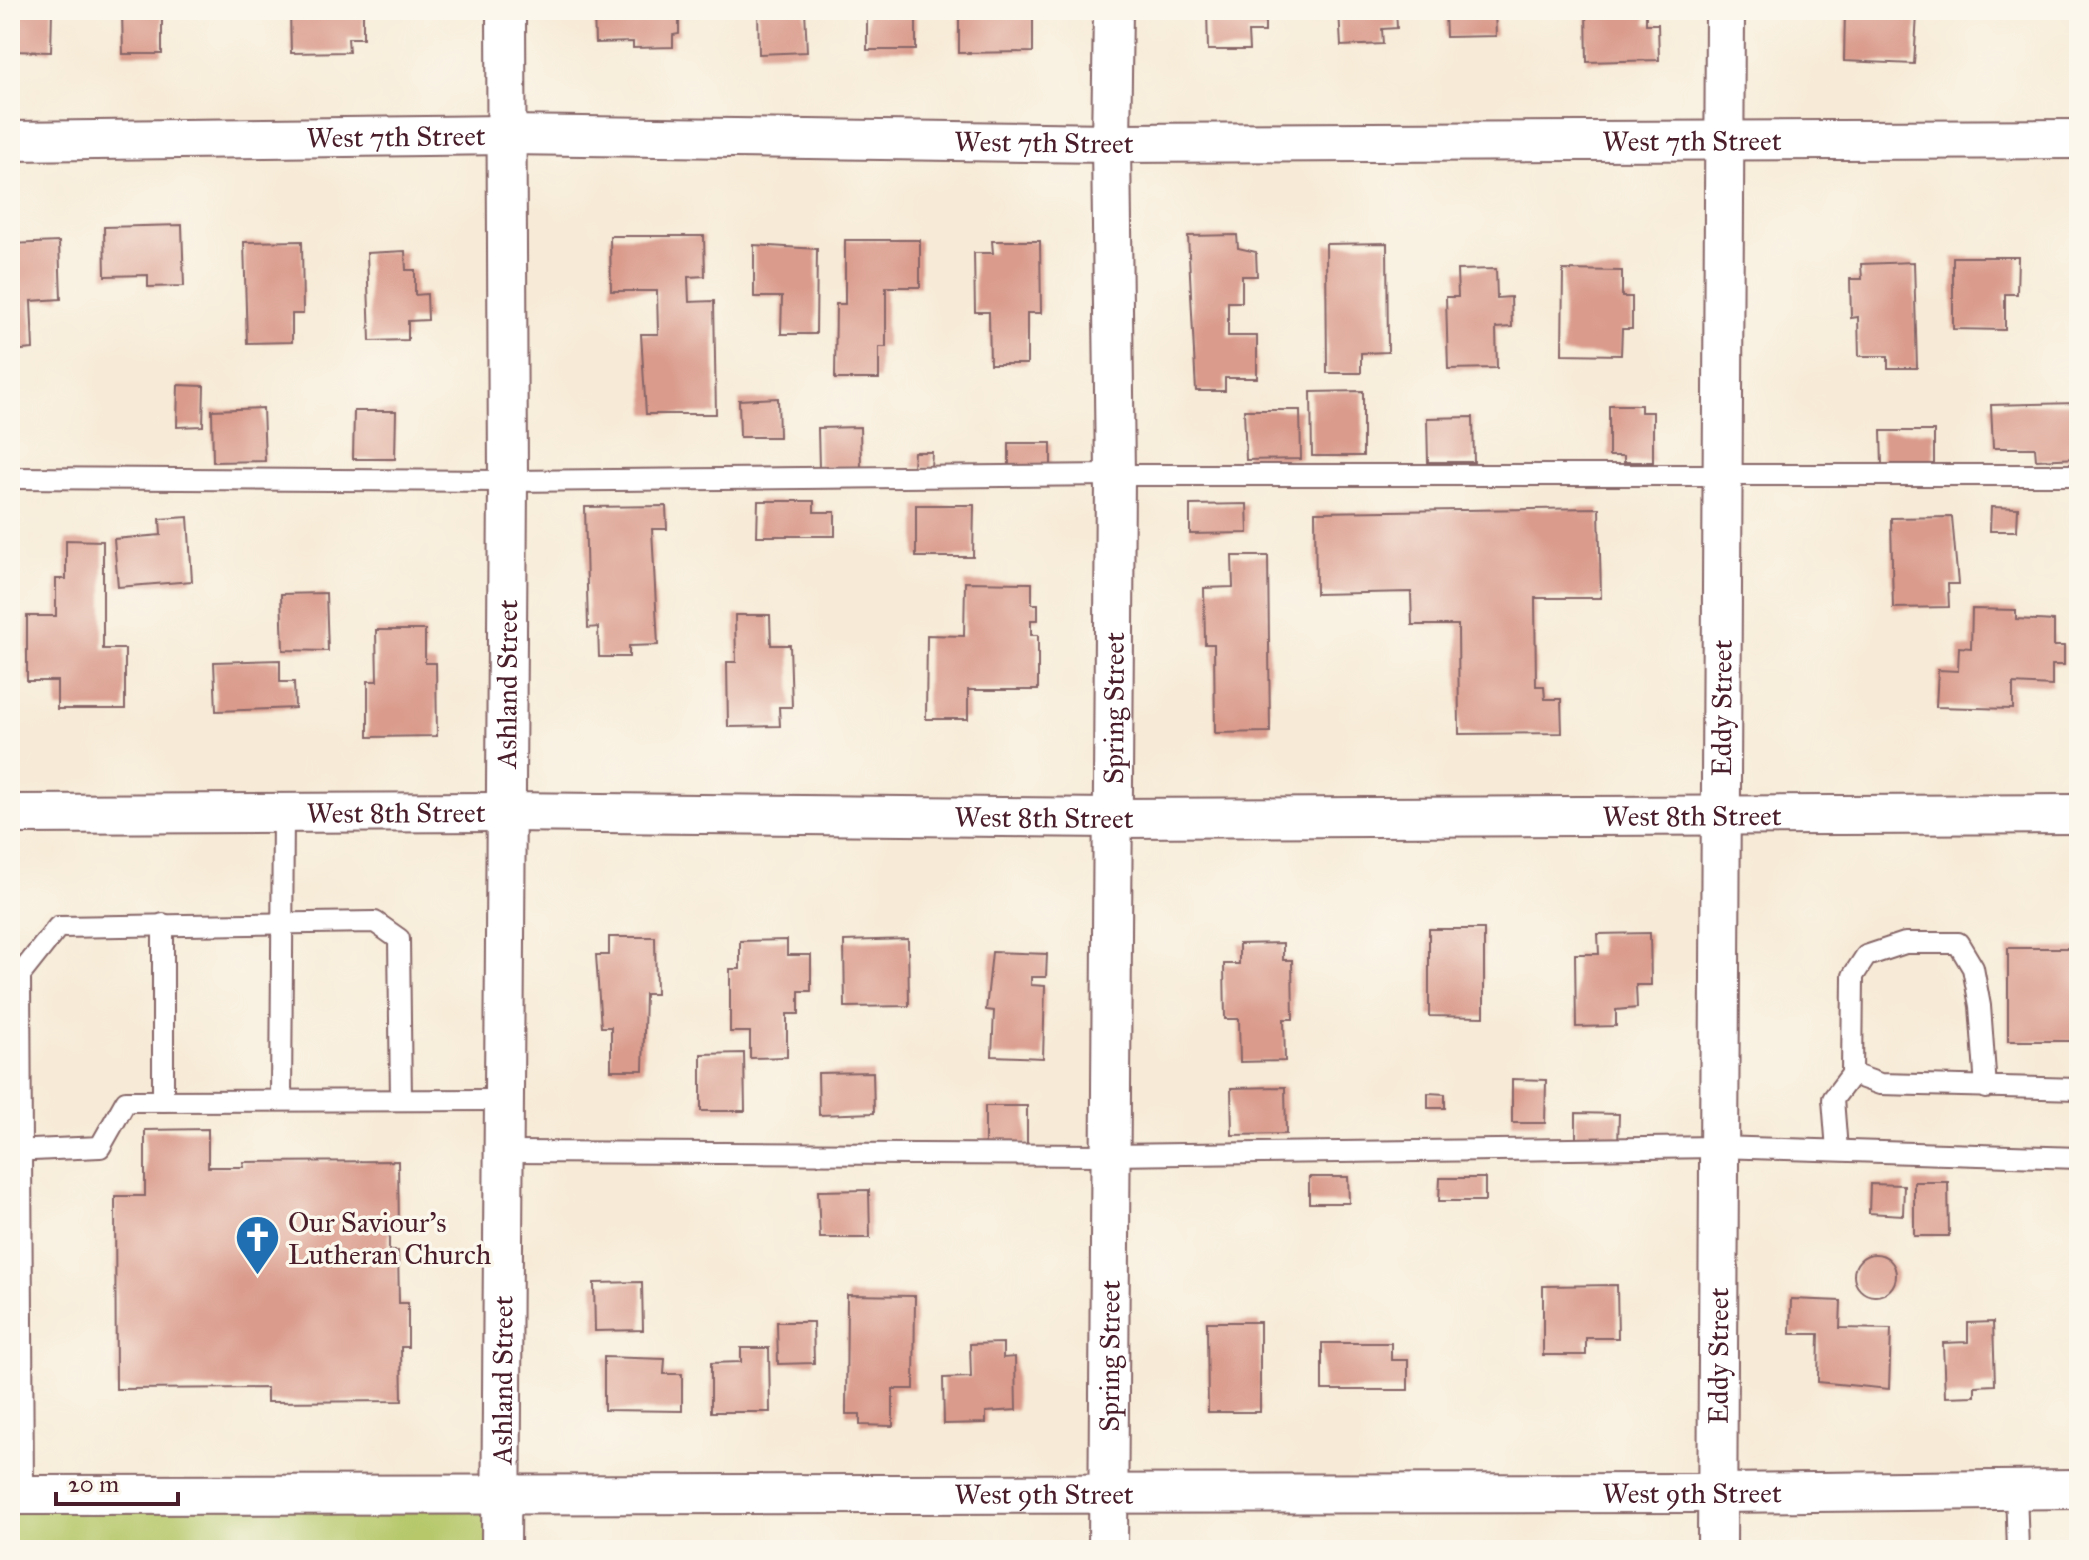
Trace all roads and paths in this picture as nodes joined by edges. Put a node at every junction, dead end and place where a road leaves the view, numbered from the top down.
1 (506, 10) edge
2 (1113, 10) edge
3 (1725, 10) edge
4 (506, 135) junction
5 (2079, 139) edge
6 (10, 141) edge
7 (1724, 141) junction
8 (1111, 143) junction
9 (1115, 475) junction
10 (1722, 475) junction
11 (2079, 475) edge
12 (10, 478) edge
13 (508, 481) junction
14 (504, 812) junction
15 (283, 813) junction
16 (10, 814) edge
17 (2079, 814) edge
18 (1719, 817) junction
19 (1112, 818) junction
20 (281, 922) junction
21 (163, 924) junction
22 (1852, 1074) junction
23 (1986, 1088) junction
24 (2079, 1089) edge
25 (281, 1100) junction
26 (401, 1100) junction
27 (504, 1100) junction
28 (163, 1101) junction
29 (1718, 1147) junction
30 (1837, 1150) junction
31 (15, 1151) edge
32 (503, 1152) junction
33 (1109, 1155) junction
34 (2079, 1158) edge
35 (2079, 1489) edge
36 (2016, 1490) junction
37 (1107, 1492) junction
38 (1717, 1493) junction
39 (501, 1494) junction
40 (16, 1495) edge
41 (501, 1550) edge
42 (1108, 1550) edge
43 (1717, 1550) edge
44 (2018, 1550) edge

1 - 4 street, Ashland Street
2 - 8 street, Spring Street
3 - 7 street, Eddy Street
4 - 6 street, West 7th Street
4 - 8 street, West 7th Street
4 - 13 street, Ashland Street
5 - 7 street, West 7th Street
7 - 8 street, West 7th Street
7 - 10 street, Eddy Street
8 - 9 street, Spring Street
9 - 10 lane
9 - 13 lane
9 - 19 street, Spring Street
10 - 11 lane
10 - 18 street, Eddy Street
12 - 13 lane
13 - 14 street, Ashland Street
14 - 15 street, West 8th Street
14 - 19 street, West 8th Street
14 - 27 street, Ashland Street
15 - 16 street, West 8th Street
15 - 20 lane
17 - 18 street, West 8th Street
18 - 19 street, West 8th Street
18 - 29 street, Eddy Street
19 - 33 street, Spring Street
20 - 21 lane
20 - 25 lane
20 - 26 lane
21 - 28 lane
21 - 31 lane
22 - 23 lane
22 - 23 lane
22 - 30 lane
23 - 24 lane
25 - 26 lane
25 - 28 lane
26 - 27 lane
27 - 32 street, Ashland Street
28 - 31 lane
29 - 30 lane
29 - 33 lane
29 - 38 street, Eddy Street
30 - 34 lane
31 - 40 lane
32 - 33 lane
32 - 39 street, Ashland Street
33 - 37 street, Spring Street
35 - 36 street, West 9th Street
36 - 38 street, West 9th Street
36 - 44 lane
37 - 38 street, West 9th Street
37 - 39 street, West 9th Street
37 - 42 street, Spring Street
38 - 43 street, Eddy Street
39 - 40 street, West 9th Street
39 - 41 street, Ashland Street

